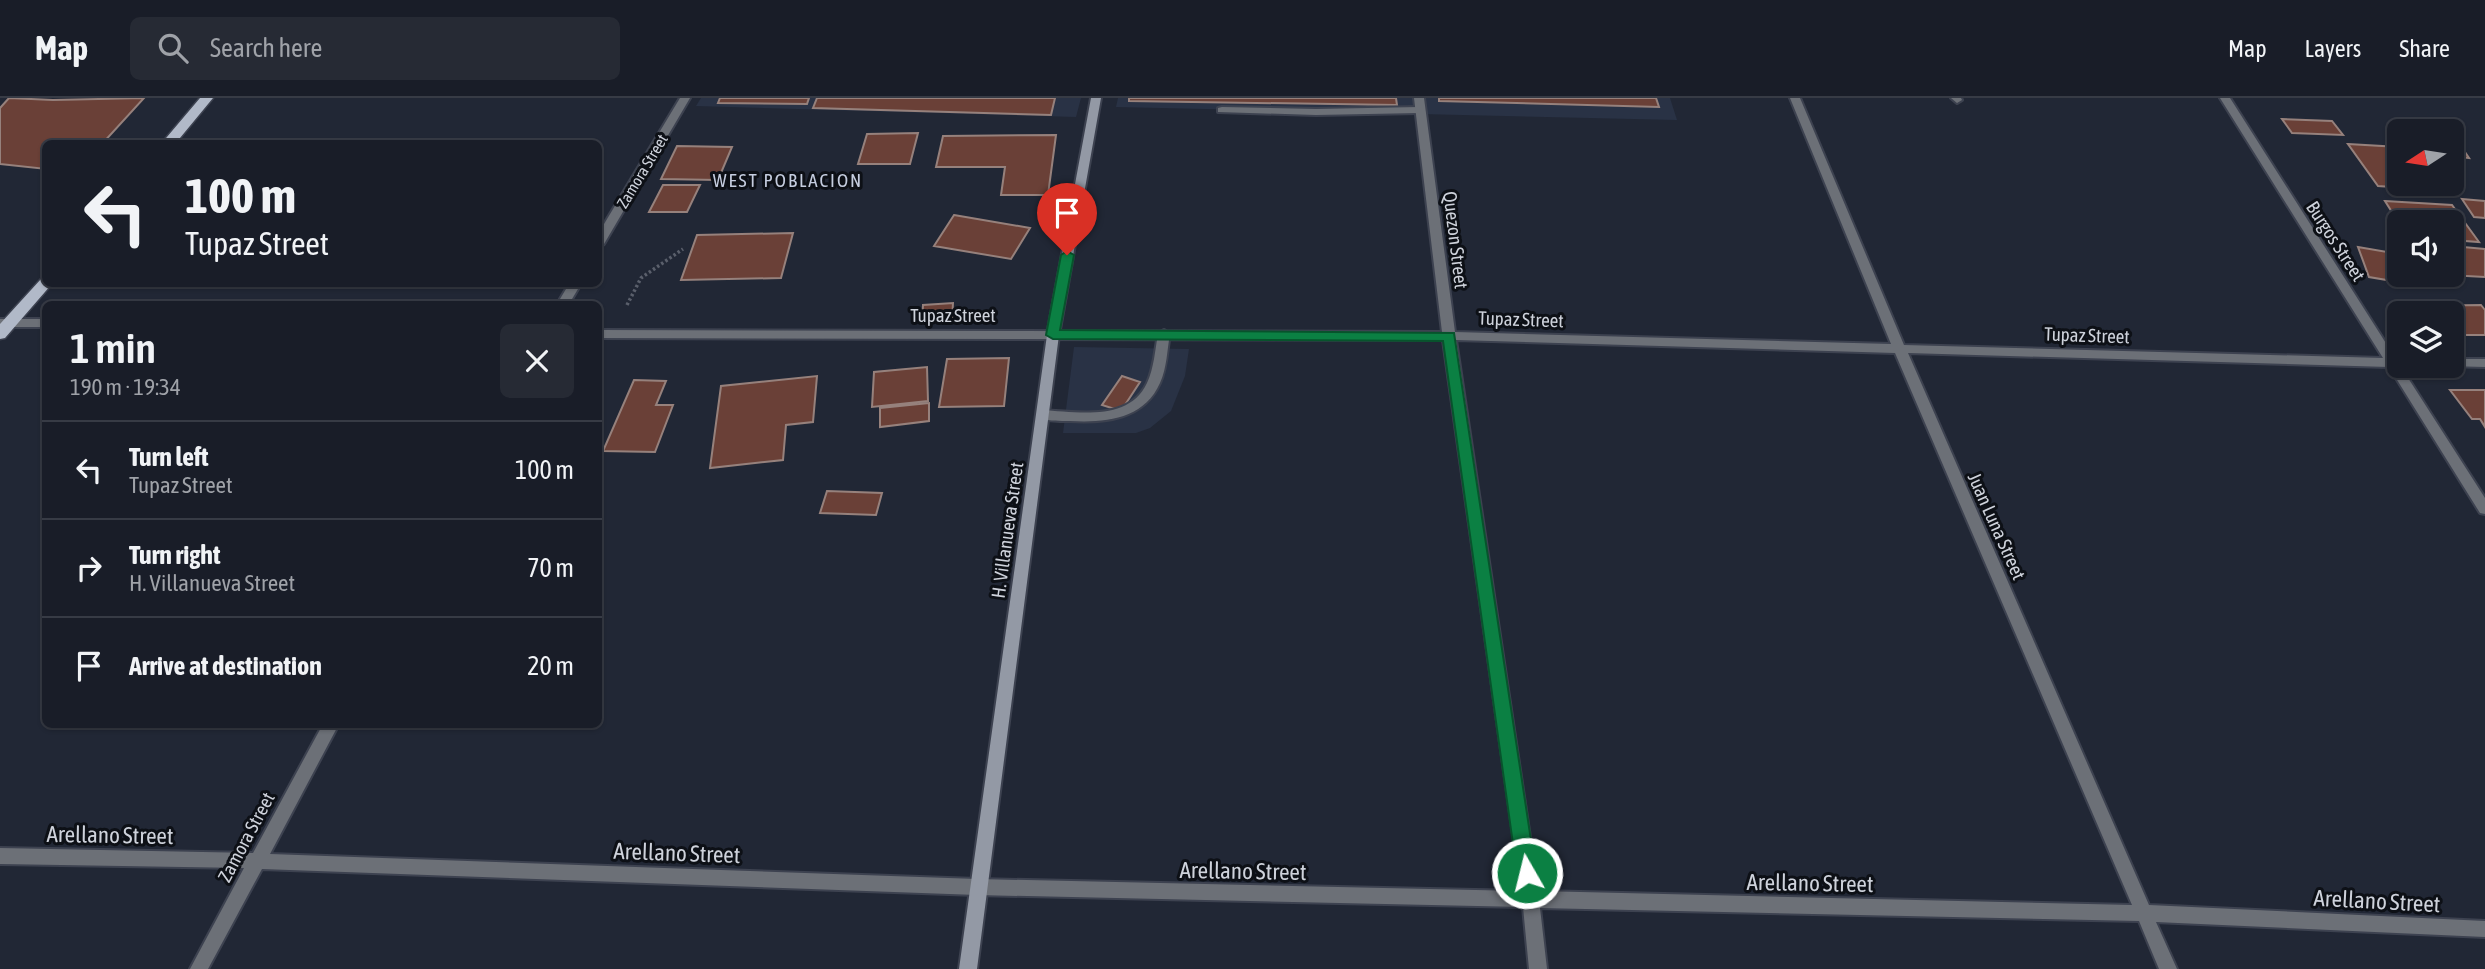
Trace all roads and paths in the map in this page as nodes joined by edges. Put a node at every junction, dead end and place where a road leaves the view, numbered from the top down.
1 (207, 98) edge
2 (685, 98) edge
3 (1096, 98) edge
4 (1795, 98) edge
5 (2225, 98) edge
6 (1419, 104) edge
7 (1222, 110) dead end
8 (170, 140) edge
9 (602, 237) edge
10 (683, 249) dead end
11 (42, 286) edge
12 (42, 323) edge
13 (3, 327) edge
14 (602, 334) edge
15 (612, 334) junction
16 (1164, 334) junction
17 (1053, 335) junction
18 (1449, 336) junction
19 (1899, 348) junction
20 (2387, 349) edge
21 (2387, 363) edge
22 (2464, 363) edge
23 (2485, 363) edge
24 (2405, 378) edge
25 (1042, 415) junction
26 (2485, 509) edge
27 (329, 728) edge
28 (0, 856) edge
29 (257, 861) junction
30 (977, 887) junction
31 (1531, 900) junction
32 (2145, 913) junction
33 (2485, 929) edge
34 (199, 969) edge
35 (968, 969) edge
36 (1538, 969) edge
37 (2168, 969) edge

1 - 8 main road
2 - 9 street, Zamora Street
3 - 17 street, H. Villanueva Street
4 - 19 street, Juan Luna Street
5 - 20 street, Burgos Street
6 - 7 street
6 - 18 street, Quezon Street
10 - 15 path
11 - 13 main road
12 - 13 street
14 - 15 street, Tupaz Street
15 - 17 street, Tupaz Street
16 - 17 street, Tupaz Street
16 - 18 street, Tupaz Street
16 - 25 street
17 - 25 street, H. Villanueva Street
18 - 19 street, Tupaz Street
18 - 31 street, Quezon Street
19 - 21 street, Tupaz Street
19 - 32 street, Juan Luna Street
22 - 23 street
24 - 26 street, Burgos Street
25 - 30 street, H. Villanueva Street
27 - 29 street, Zamora Street
28 - 29 street, Arellano Street
29 - 30 street, Arellano Street
29 - 34 street, Zamora Street
30 - 31 street, Arellano Street
30 - 35 street, H. Villanueva Street
31 - 32 street, Arellano Street
31 - 36 street, Quezon Street
32 - 33 street, Arellano Street
32 - 37 street, Juan Luna Street

